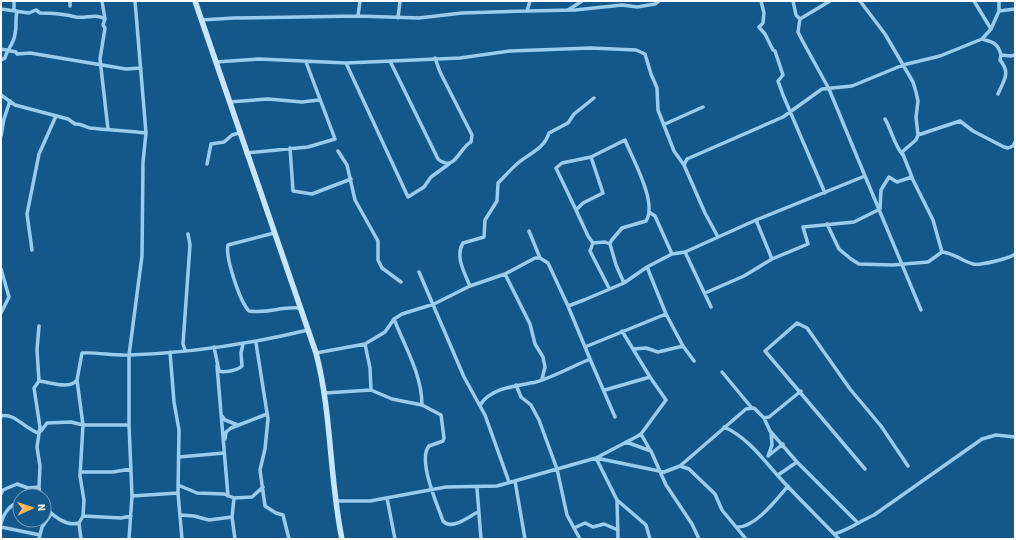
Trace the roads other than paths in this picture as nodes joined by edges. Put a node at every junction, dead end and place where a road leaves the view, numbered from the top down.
1 (14, 1) edge
2 (70, 1) edge
3 (102, 1) edge
4 (135, 1) edge
5 (195, 1) edge
6 (360, 1) edge
7 (400, 1) edge
8 (530, 1) edge
9 (582, 1) edge
10 (659, 1) edge
11 (761, 1) edge
12 (793, 1) edge
13 (830, 1) edge
14 (860, 1) edge
15 (974, 1) edge
16 (999, 1) edge
17 (70, 6) dead end
18 (1, 8) edge
19 (1015, 9) edge
20 (102, 10) junction
21 (567, 10) junction
22 (16, 11) junction
23 (528, 11) junction
24 (999, 11) junction
25 (100, 16) junction
26 (358, 16) junction
27 (398, 18) junction
28 (105, 19) junction
29 (800, 19) junction
30 (201, 20) junction
31 (991, 29) junction
32 (982, 39) junction
33 (1, 49) edge
34 (7, 50) junction
35 (1001, 55) junction
36 (1015, 55) edge
37 (435, 58) junction
38 (1, 60) edge
39 (390, 61) junction
40 (216, 62) junction
41 (306, 62) junction
42 (346, 63) junction
43 (102, 65) junction
44 (903, 65) junction
45 (141, 68) junction
46 (829, 89) junction
47 (998, 94) dead end
48 (1, 95) edge
49 (594, 98) dead end
50 (319, 100) junction
51 (10, 101) junction
52 (229, 102) junction
53 (703, 107) dead end
54 (791, 112) junction
55 (56, 116) junction
56 (885, 119) dead end
57 (665, 124) junction
58 (108, 130) junction
59 (146, 133) junction
60 (239, 133) junction
61 (918, 135) junction
62 (1, 136) edge
63 (1015, 142) edge
64 (290, 148) junction
65 (338, 151) dead end
66 (246, 153) junction
67 (590, 157) junction
68 (450, 163) junction
69 (207, 164) dead end
70 (684, 165) junction
71 (865, 176) junction
72 (912, 177) junction
73 (351, 179) junction
74 (825, 193) junction
75 (880, 209) junction
76 (576, 210) junction
77 (649, 212) junction
78 (756, 220) junction
79 (827, 224) junction
80 (529, 231) dead end
81 (274, 233) junction
82 (188, 234) dead end
83 (718, 236) junction
84 (593, 243) junction
85 (610, 244) junction
86 (32, 250) dead end
87 (685, 252) junction
88 (942, 252) junction
89 (672, 254) junction
90 (1015, 254) edge
91 (540, 258) junction
92 (772, 259) junction
93 (903, 265) junction
94 (647, 267) junction
95 (1, 269) edge
96 (419, 272) dead end
97 (505, 274) junction
98 (401, 282) dead end
99 (624, 283) junction
100 (470, 286) junction
101 (609, 288) junction
102 (705, 293) junction
103 (434, 304) junction
104 (568, 306) junction
105 (711, 307) dead end
106 (300, 308) junction
107 (921, 310) dead end
108 (1, 313) edge
109 (666, 314) junction
110 (394, 319) junction
111 (39, 326) dead end
112 (308, 330) junction
113 (622, 331) junction
114 (256, 342) junction
115 (243, 344) junction
116 (365, 344) junction
117 (683, 346) junction
118 (214, 347) junction
119 (585, 347) junction
120 (634, 349) junction
121 (185, 350) junction
122 (170, 352) junction
123 (316, 353) junction
124 (129, 355) junction
125 (590, 359) junction
126 (694, 361) dead end
127 (217, 366) junction
128 (722, 372) dead end
129 (650, 377) junction
130 (542, 379) junction
131 (77, 380) junction
132 (39, 381) junction
133 (516, 384) junction
134 (370, 390) junction
135 (605, 390) junction
136 (801, 391) junction
137 (325, 393) junction
138 (422, 405) junction
139 (480, 405) junction
140 (751, 407) junction
141 (267, 414) junction
142 (1, 416) edge
143 (222, 416) junction
144 (615, 417) dead end
145 (764, 418) junction
146 (729, 423) junction
147 (129, 425) junction
148 (238, 425) junction
149 (83, 426) junction
150 (724, 427) junction
151 (731, 430) junction
152 (770, 431) junction
153 (39, 433) junction
154 (641, 434) junction
155 (1015, 437) edge
156 (224, 442) junction
157 (626, 442) junction
158 (783, 444) junction
159 (651, 451) junction
160 (224, 453) junction
161 (179, 457) junction
162 (766, 457) junction
163 (596, 458) junction
164 (797, 462) junction
165 (680, 466) junction
166 (908, 466) dead end
167 (131, 469) junction
168 (557, 469) junction
169 (865, 469) dead end
170 (659, 470) junction
171 (81, 472) junction
172 (663, 473) junction
173 (778, 476) junction
174 (515, 481) junction
175 (509, 482) junction
176 (178, 486) junction
177 (788, 486) junction
178 (39, 487) joint
179 (263, 487) junction
180 (477, 488) junction
181 (432, 490) junction
182 (178, 493) junction
183 (1, 494) edge
184 (132, 496) junction
185 (228, 496) junction
186 (234, 498) junction
187 (387, 498) junction
188 (617, 500) junction
189 (336, 501) junction
190 (12, 507) edge
191 (478, 512) junction
192 (52, 515) edge
193 (180, 515) junction
194 (83, 516) junction
195 (131, 516) junction
196 (232, 517) junction
197 (857, 522) junction
198 (79, 523) junction
199 (1, 524) edge
200 (1, 527) edge
201 (736, 527) junction
202 (574, 528) junction
203 (618, 530) junction
204 (834, 534) junction
205 (40, 537) edge
206 (81, 539) edge
207 (129, 539) edge
208 (182, 539) edge
209 (235, 539) edge
210 (289, 539) edge
211 (342, 539) edge
212 (395, 539) edge
213 (481, 539) edge
214 (525, 539) edge
215 (580, 539) edge
216 (618, 539) edge
217 (650, 539) edge
218 (698, 539) edge
219 (746, 539) edge
220 (839, 539) edge

1 - 22 street
2 - 17 street
3 - 20 street
4 - 45 street
5 - 30 main road
6 - 26 street
7 - 27 street
8 - 23 street
9 - 21 street
10 - 21 street
11 - 54 street
12 - 29 street
13 - 29 street
14 - 44 street
15 - 31 street
16 - 24 street
18 - 22 street
19 - 24 street
20 - 25 street
20 - 28 street
21 - 23 street
22 - 25 street
22 - 34 street
23 - 27 street
24 - 31 street
25 - 28 street
26 - 27 street
26 - 30 street
28 - 43 street
29 - 46 street
30 - 40 main road
31 - 32 street
32 - 35 street
32 - 44 street
33 - 34 street
34 - 38 street
34 - 43 street
35 - 36 street
35 - 47 street
37 - 39 street
37 - 57 street
37 - 68 street
39 - 42 street
39 - 68 street
40 - 41 street
40 - 52 main road
41 - 42 street
41 - 50 street
42 - 68 street
43 - 45 street
43 - 58 street
44 - 46 street
44 - 61 street
45 - 59 street
46 - 54 street
46 - 71 street
48 - 51 street
49 - 100 street
50 - 52 street
50 - 64 street
51 - 55 street
51 - 62 street
52 - 60 main road
53 - 57 street
54 - 70 street
54 - 74 street
55 - 58 street
55 - 86 street
56 - 72 street
57 - 70 street
58 - 59 street
59 - 124 street
60 - 66 main road
60 - 69 street
61 - 63 street
61 - 72 street
64 - 66 street
64 - 73 street
65 - 73 street
66 - 81 main road
67 - 76 street
67 - 76 street
67 - 77 street
70 - 83 street
71 - 74 street
71 - 75 street
72 - 75 street
72 - 88 street
73 - 98 street
74 - 78 street
75 - 79 street
75 - 93 street
76 - 84 street
77 - 85 street
77 - 89 street
78 - 83 street
78 - 92 street
79 - 92 street
79 - 93 street
80 - 91 street
81 - 106 main road
81 - 106 street
82 - 121 street
83 - 87 street
84 - 85 street
84 - 101 street
85 - 99 street
87 - 89 street
87 - 102 street
88 - 90 street
88 - 93 street
89 - 94 street
91 - 97 street
91 - 104 street
92 - 102 street
93 - 107 street
94 - 99 street
94 - 109 street
95 - 108 street
96 - 103 street
97 - 100 street
97 - 130 street
99 - 101 street
100 - 103 street
101 - 104 street
102 - 105 street
103 - 110 street
103 - 139 street
104 - 119 street
106 - 112 main road
109 - 113 street
109 - 117 street
110 - 116 street
110 - 138 street
111 - 132 street
112 - 114 street
112 - 123 main road
113 - 119 street
113 - 120 street
114 - 115 street
114 - 141 street
115 - 118 street
115 - 127 street
116 - 123 street
116 - 134 street
117 - 120 street
117 - 126 street
118 - 121 street
118 - 127 street
119 - 125 street
120 - 129 street
121 - 122 street
122 - 124 street
122 - 161 street
123 - 137 main road
124 - 131 street
124 - 147 street
125 - 130 street
125 - 135 street
127 - 143 street
128 - 140 street
129 - 135 street
129 - 154 street
130 - 133 street
131 - 132 street
131 - 149 street
132 - 153 street
133 - 139 street
133 - 168 street
134 - 137 street
134 - 138 street
135 - 144 street
136 - 145 street
136 - 166 street
136 - 169 street
137 - 189 main road
138 - 181 street
139 - 175 street
140 - 145 street
140 - 146 street
141 - 148 street
141 - 179 street
142 - 153 street
143 - 148 street
143 - 156 street
145 - 152 street
146 - 150 street
146 - 151 street
147 - 149 street
147 - 167 street
148 - 156 street
149 - 153 street
149 - 171 street
150 - 151 street
150 - 165 street
151 - 162 street
152 - 158 street
152 - 162 street
153 - 178 street
154 - 157 street
154 - 159 street
155 - 197 street
156 - 160 street
157 - 159 street
157 - 163 street
158 - 162 street
158 - 164 street
159 - 170 street
160 - 161 street
160 - 185 street
161 - 176 street
162 - 173 street
163 - 168 street
163 - 170 street
163 - 188 street
164 - 173 street
164 - 197 street
165 - 172 street
165 - 201 street
167 - 171 street
167 - 184 street
168 - 174 street
168 - 202 street
170 - 172 street
171 - 194 street
172 - 218 street
173 - 177 street
174 - 175 street
174 - 214 street
175 - 180 street
176 - 182 street
176 - 185 street
177 - 201 street
177 - 204 street
178 - 183 street
179 - 186 street
179 - 210 street
180 - 181 street
180 - 191 street
181 - 187 street
181 - 191 street
182 - 184 street
182 - 193 street
184 - 195 street
185 - 186 street
186 - 196 street
187 - 189 street
187 - 212 street
188 - 203 street
188 - 217 street
189 - 211 main road
190 - 199 street
191 - 213 street
192 - 198 street
193 - 196 street
193 - 208 street
194 - 195 street
194 - 198 street
195 - 207 street
196 - 209 street
197 - 204 street
198 - 206 street
200 - 205 street
201 - 219 street
202 - 203 street
202 - 215 street
203 - 216 street
204 - 220 street

